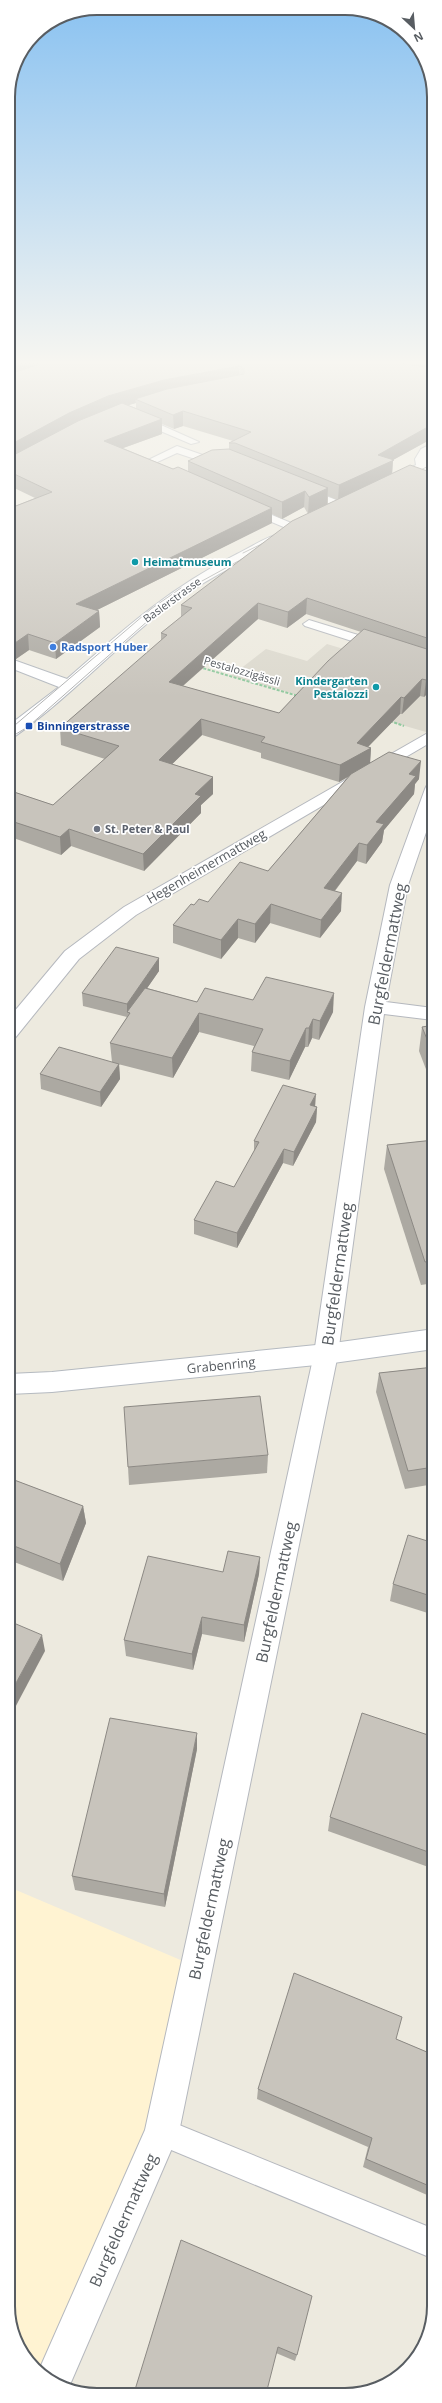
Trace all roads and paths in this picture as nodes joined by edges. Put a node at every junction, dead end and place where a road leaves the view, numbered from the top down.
1 (422, 472) edge
2 (293, 486) edge
3 (377, 489) edge
4 (357, 499) edge
5 (239, 504) edge
6 (343, 506) junction
7 (324, 515) edge
8 (311, 522) edge
9 (297, 529) junction
10 (309, 624) dead end
11 (390, 648) edge
12 (15, 665) edge
13 (193, 666) edge
14 (68, 686) junction
15 (298, 696) edge
16 (388, 721) edge
17 (411, 728) dead end
18 (15, 729) edge
19 (427, 738) edge
20 (20, 753) dead end
21 (15, 756) edge
22 (427, 806) edge
23 (375, 1007) junction
24 (427, 1013) edge
25 (15, 1024) edge
26 (427, 1341) edge
27 (326, 1354) junction
28 (15, 1384) edge
29 (162, 2132) junction
30 (427, 2241) edge
31 (55, 2376) edge

1 - 3 street
2 - 6 lane
4 - 6 street
5 - 9 lane
6 - 7 street
8 - 9 street, Baslerstrasse
9 - 14 street, Baslerstrasse
10 - 11 lane
12 - 14 street
13 - 15 path, Pestalozzigässli
14 - 18 street, Baslerstrasse
16 - 17 path
19 - 25 street, Hegenheimermattweg
20 - 21 path
22 - 23 street, Burgfeldermattweg
23 - 24 street
23 - 27 street, Burgfeldermattweg
26 - 27 street, Grabenring
27 - 28 street, Grabenring
27 - 29 street, Burgfeldermattweg
29 - 30 lane
29 - 31 street, Burgfeldermattweg

